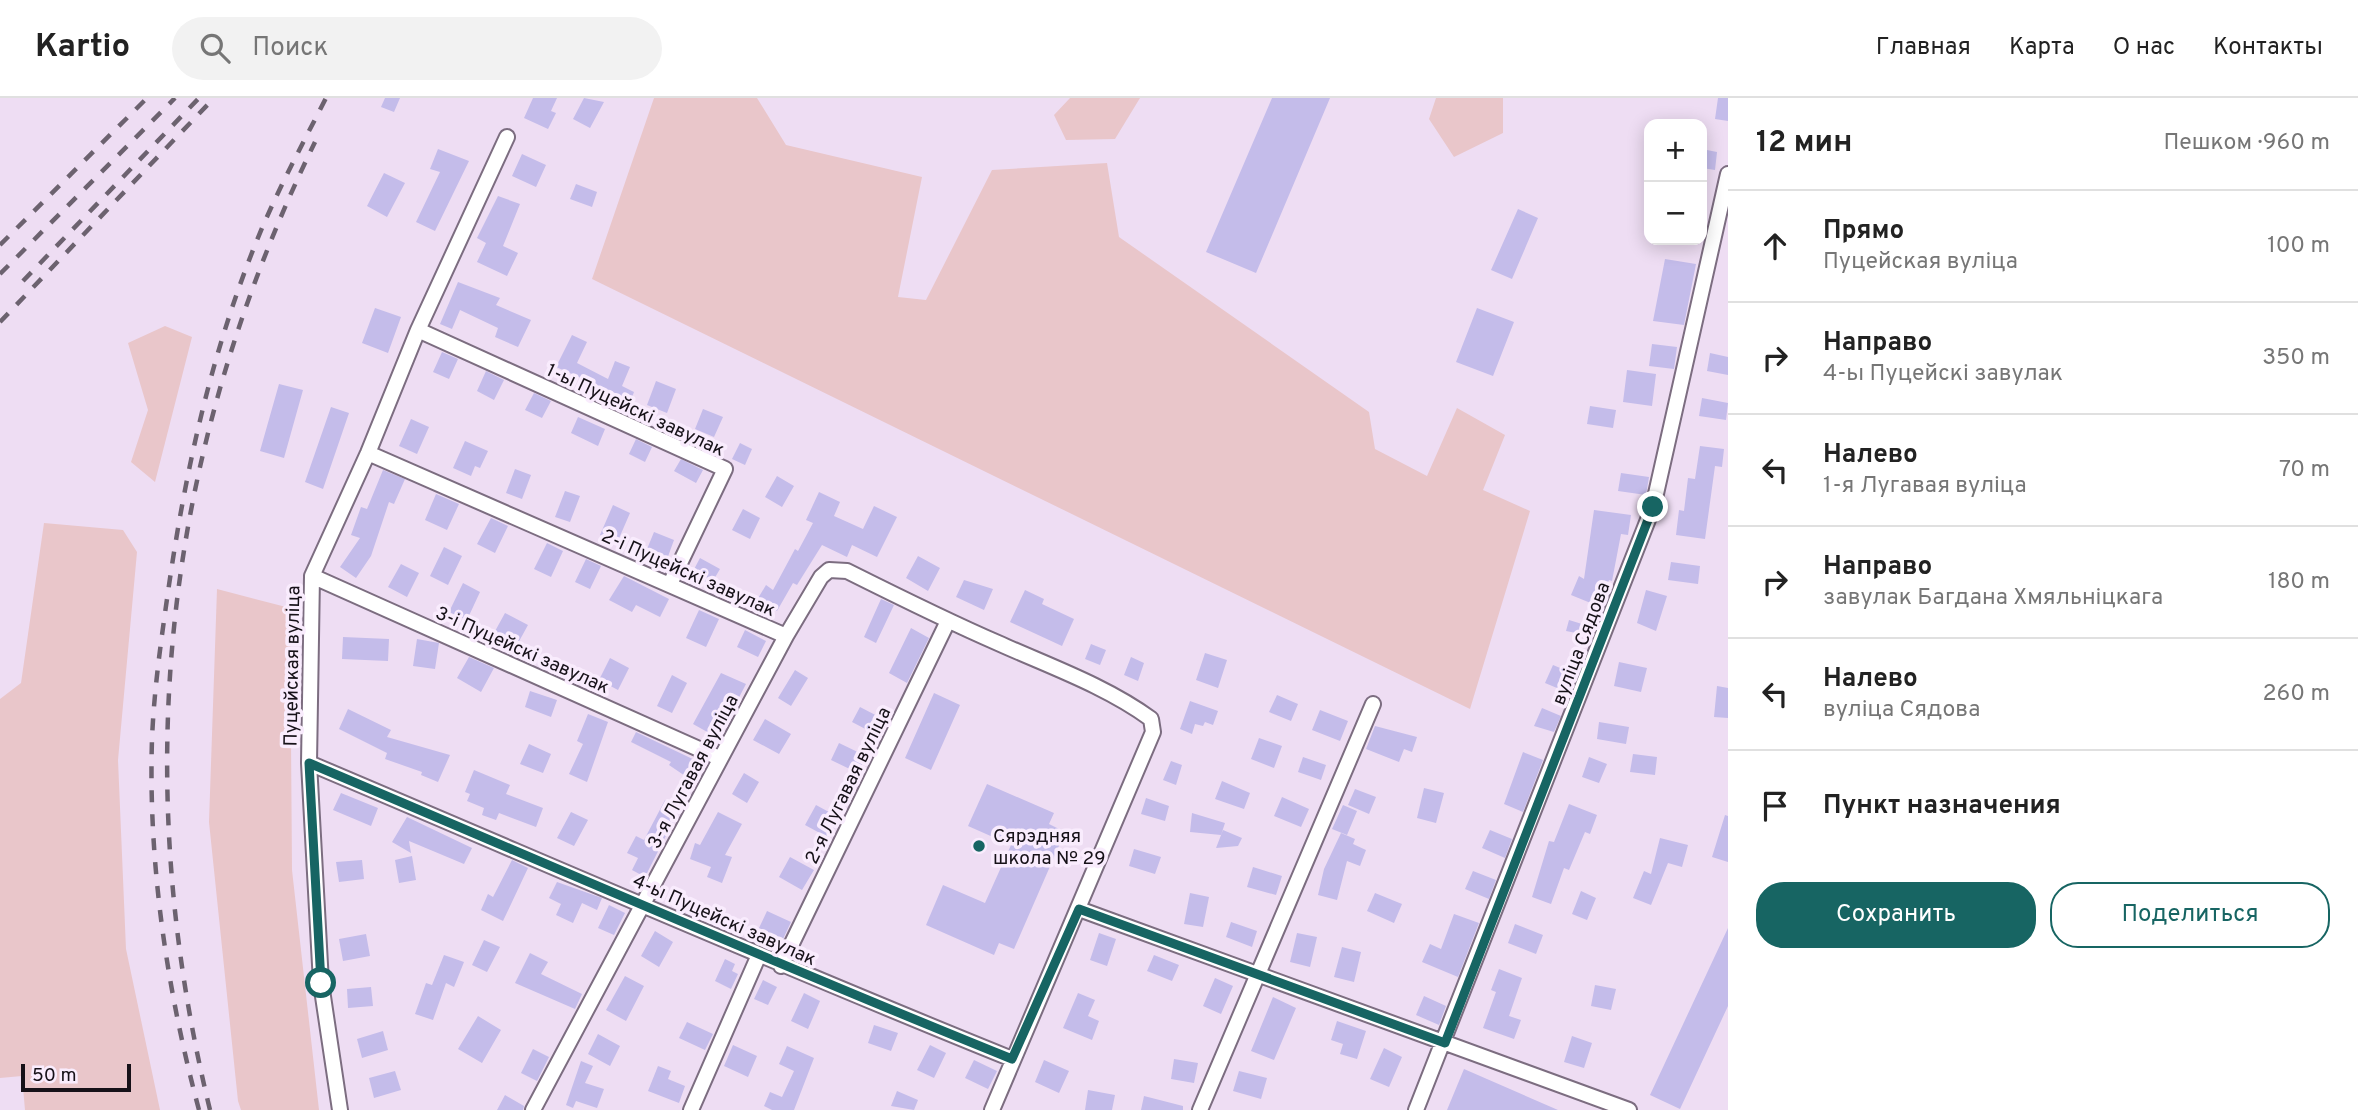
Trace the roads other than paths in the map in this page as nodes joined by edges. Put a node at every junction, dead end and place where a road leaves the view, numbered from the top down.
1 (507, 137) dead end
2 (1728, 174) edge
3 (418, 330) junction
4 (368, 453) junction
5 (312, 576) junction
6 (670, 584) junction
7 (948, 621) junction
8 (786, 636) junction
9 (1373, 704) dead end
10 (719, 758) junction
11 (309, 763) junction
12 (644, 905) junction
13 (1079, 909) junction
14 (758, 957) junction
15 (781, 966) junction
16 (1257, 975) junction
17 (1445, 1043) junction
18 (1012, 1059) junction
19 (340, 1110) edge
20 (533, 1110) edge
21 (691, 1110) edge
22 (992, 1110) edge
23 (1200, 1110) edge
24 (1416, 1110) edge
25 (1629, 1110) edge

1 - 3 street, Пуцейская вуліца
2 - 17 street, вуліца Сядова
3 - 4 street, Пуцейская вуліца
3 - 6 street, 1-ы Пуцейскі завулак
4 - 5 street, Пуцейская вуліца
4 - 6 street, 2-і Пуцейскі завулак
5 - 10 street, 3-і Пуцейскі завулак
5 - 11 street, Пуцейская вуліца
6 - 8 street, 2-і Пуцейскі завулак
7 - 8 street, 2-і Пуцейскі завулак
7 - 13 street, 2-і Пуцейскі завулак
7 - 15 street, 2-я Лугавая вуліца
8 - 10 street, 3-я Лугавая вуліца
9 - 16 street
10 - 12 street, 3-я Лугавая вуліца
11 - 12 street, 4-ы Пуцейскі завулак
11 - 19 street, Пуцейская вуліца
12 - 14 street, 4-ы Пуцейскі завулак
12 - 20 street, 3-я Лугавая вуліца
13 - 16 street
13 - 18 street
14 - 15 street, 4-ы Пуцейскі завулак
14 - 21 street
15 - 18 street, 4-ы Пуцейскі завулак
16 - 17 street
16 - 23 street
17 - 24 street, вуліца Сядова
17 - 25 street
18 - 22 street

